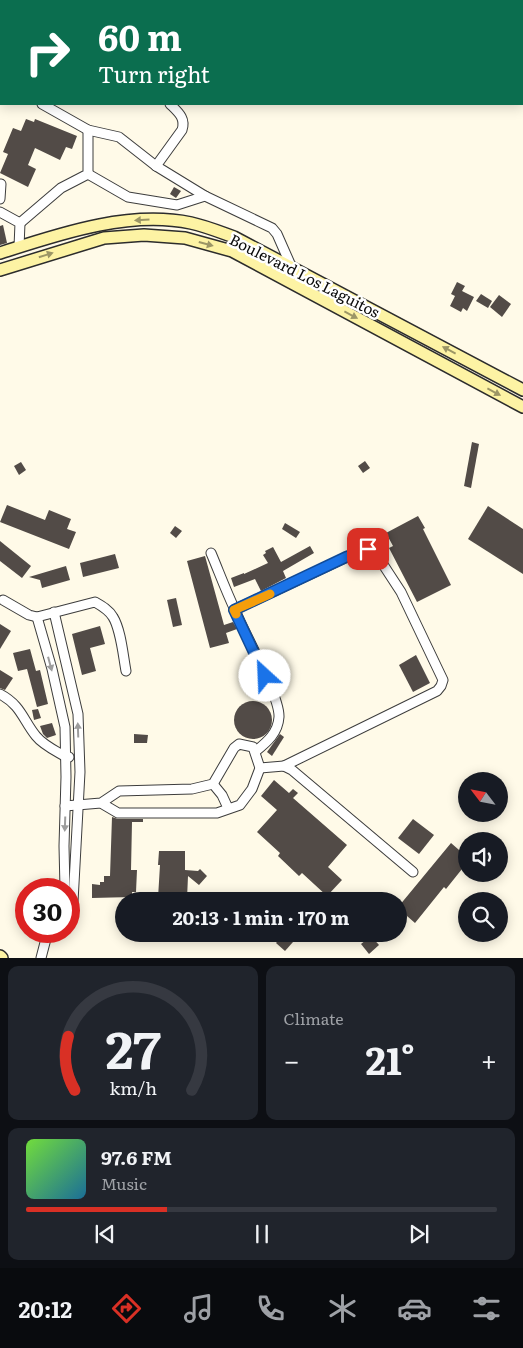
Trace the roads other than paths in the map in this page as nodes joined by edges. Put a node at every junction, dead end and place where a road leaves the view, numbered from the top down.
1 (44, 105) edge
2 (171, 105) edge
3 (88, 130) junction
4 (156, 166) junction
5 (88, 174) junction
6 (1, 184) edge
7 (204, 196) junction
8 (0, 199) edge
9 (0, 212) edge
10 (20, 223) junction
11 (19, 247) junction
12 (0, 253) edge
13 (292, 268) junction
14 (0, 270) edge
15 (520, 386) edge
16 (523, 408) edge
17 (211, 553) dead end
18 (3, 600) dead end
19 (234, 610) junction
20 (54, 612) junction
21 (37, 617) junction
22 (126, 671) dead end
23 (0, 694) edge
24 (256, 751) junction
25 (79, 755) junction
26 (66, 757) junction
27 (284, 766) junction
28 (260, 768) junction
29 (213, 784) junction
30 (101, 802) junction
31 (78, 803) junction
32 (65, 806) junction
33 (228, 808) junction
34 (413, 872) dead end
35 (65, 878) edge
36 (74, 878) edge
37 (45, 943) edge
38 (41, 958) edge

1 - 3 street
2 - 4 street
3 - 4 street
3 - 5 street
4 - 7 street
5 - 7 street
5 - 10 street
6 - 8 street
7 - 13 street
9 - 10 street
10 - 11 street
11 - 12 main road
13 -> 11 main road
15 -> 13 main road
14 -> 16 main road, Boulevard Los Laguitos
17 - 19 street
18 - 21 street
19 - 24 street
19 - 27 street
20 - 21 street
20 - 22 street
25 -> 20 street
21 -> 26 street
23 - 26 street
24 - 28 street
24 - 29 street
25 - 26 street
25 - 31 street
26 - 32 street
27 - 28 street
27 - 34 street
28 - 33 street
29 - 30 street
29 - 33 street
30 - 31 street
30 - 33 street
31 - 32 street
31 - 36 street
32 -> 35 street
37 - 38 street

